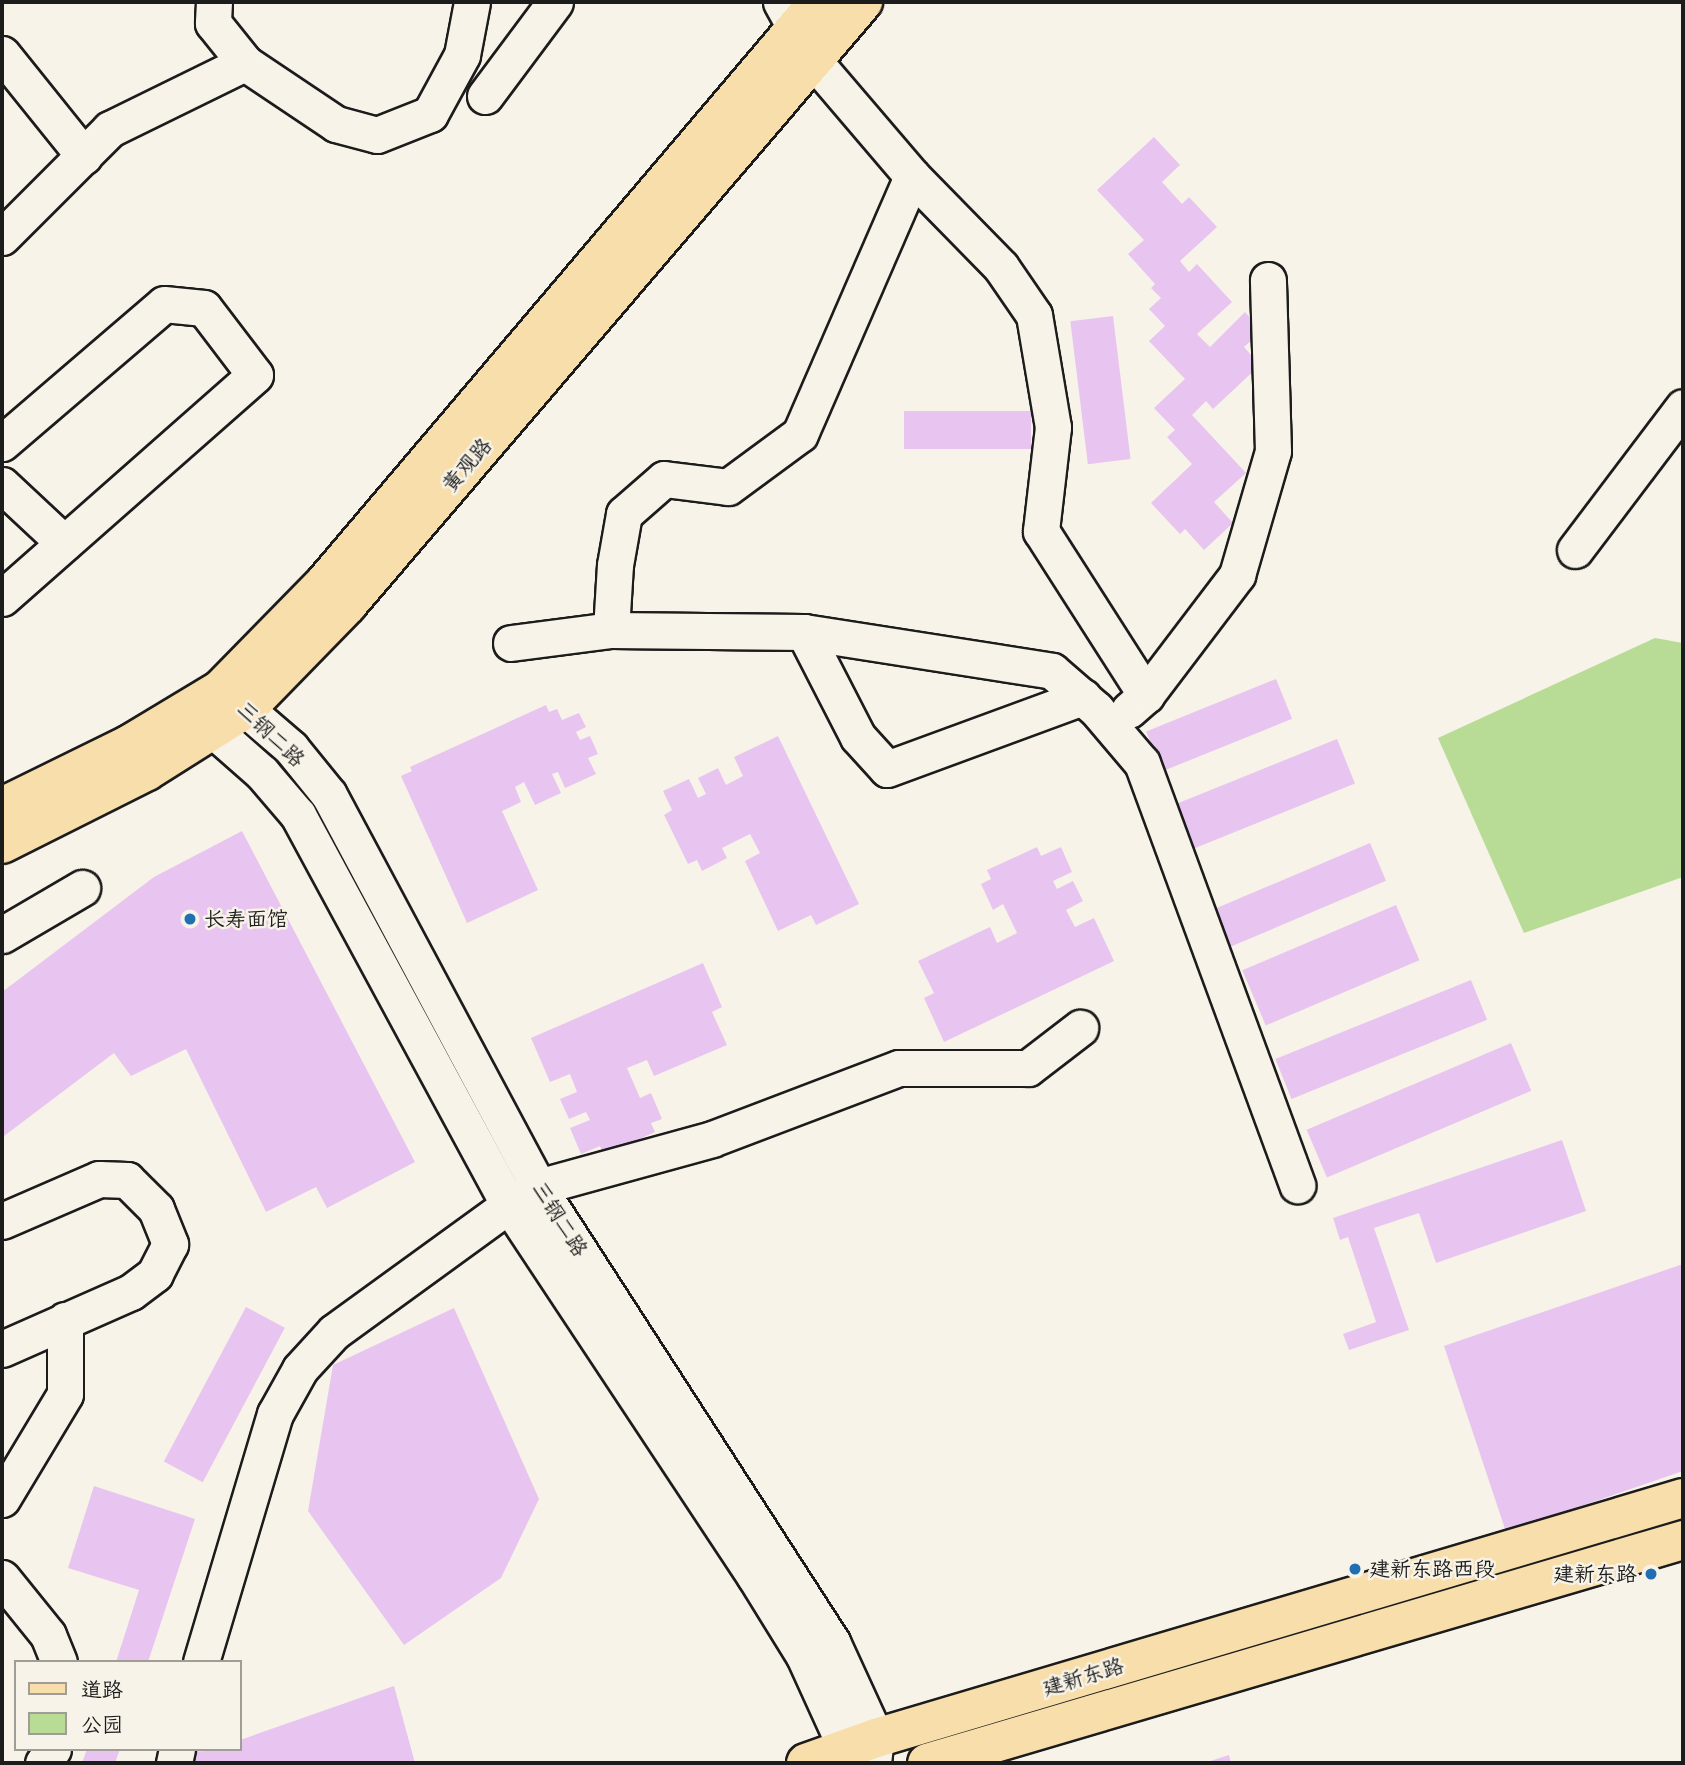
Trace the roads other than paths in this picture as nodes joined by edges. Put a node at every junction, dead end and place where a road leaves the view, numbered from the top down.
1 (214, 2) edge
2 (472, 2) edge
3 (555, 2) edge
4 (818, 2) edge
5 (863, 2) edge
6 (796, 31) edge
7 (2, 54) edge
8 (245, 62) junction
9 (485, 96) dead end
10 (84, 156) junction
11 (912, 176) junction
12 (2, 237) edge
13 (1268, 280) dead end
14 (1683, 407) edge
15 (2, 443) edge
16 (2, 485) edge
17 (64, 543) junction
18 (1575, 550) dead end
19 (2, 598) edge
20 (611, 630) junction
21 (804, 632) junction
22 (511, 643) dead end
23 (1146, 695) junction
24 (1083, 697) junction
25 (234, 699) junction
26 (204, 721) junction
27 (1111, 726) junction
28 (2, 807) edge
29 (2, 844) edge
30 (82, 888) dead end
31 (2, 934) edge
32 (1080, 1028) dead end
33 (1297, 1185) dead end
34 (524, 1196) junction
35 (2, 1221) edge
36 (65, 1320) junction
37 (2, 1349) edge
38 (1683, 1498) edge
39 (2, 1499) edge
40 (1683, 1540) edge
41 (2, 1578) edge
42 (58, 1660) edge
43 (202, 1660) edge
44 (863, 1753) edge
45 (806, 1763) edge
46 (927, 1763) edge

1 - 8 street
2 - 8 street
3 - 9 street
4 - 6 main road, 黄观路
5 - 6 main road, 黄观路
6 - 11 street
6 - 25 main road, 黄观路
7 - 10 street
8 - 10 street
10 - 12 street
11 - 20 street
11 - 23 street
13 - 23 street
14 - 18 street
15 - 17 street
16 - 17 street
17 - 19 street
20 - 21 street
20 - 22 street
21 - 24 street
21 - 24 street
23 - 27 street
24 - 27 street
25 - 26 main road, 黄观路
25 - 34 street, 三钢二路
26 - 28 main road, 黄观路
26 - 29 main road, 黄观路
26 - 34 street, 三钢二路
27 - 33 street
30 - 31 street
32 - 34 street
34 - 43 street
34 - 44 street, 三钢二路
35 - 36 street
36 - 37 street
36 - 39 street
38 - 44 main road, 建新东路
40 - 46 main road, 建新东路
41 - 42 street
44 - 45 main road, 建新东路

